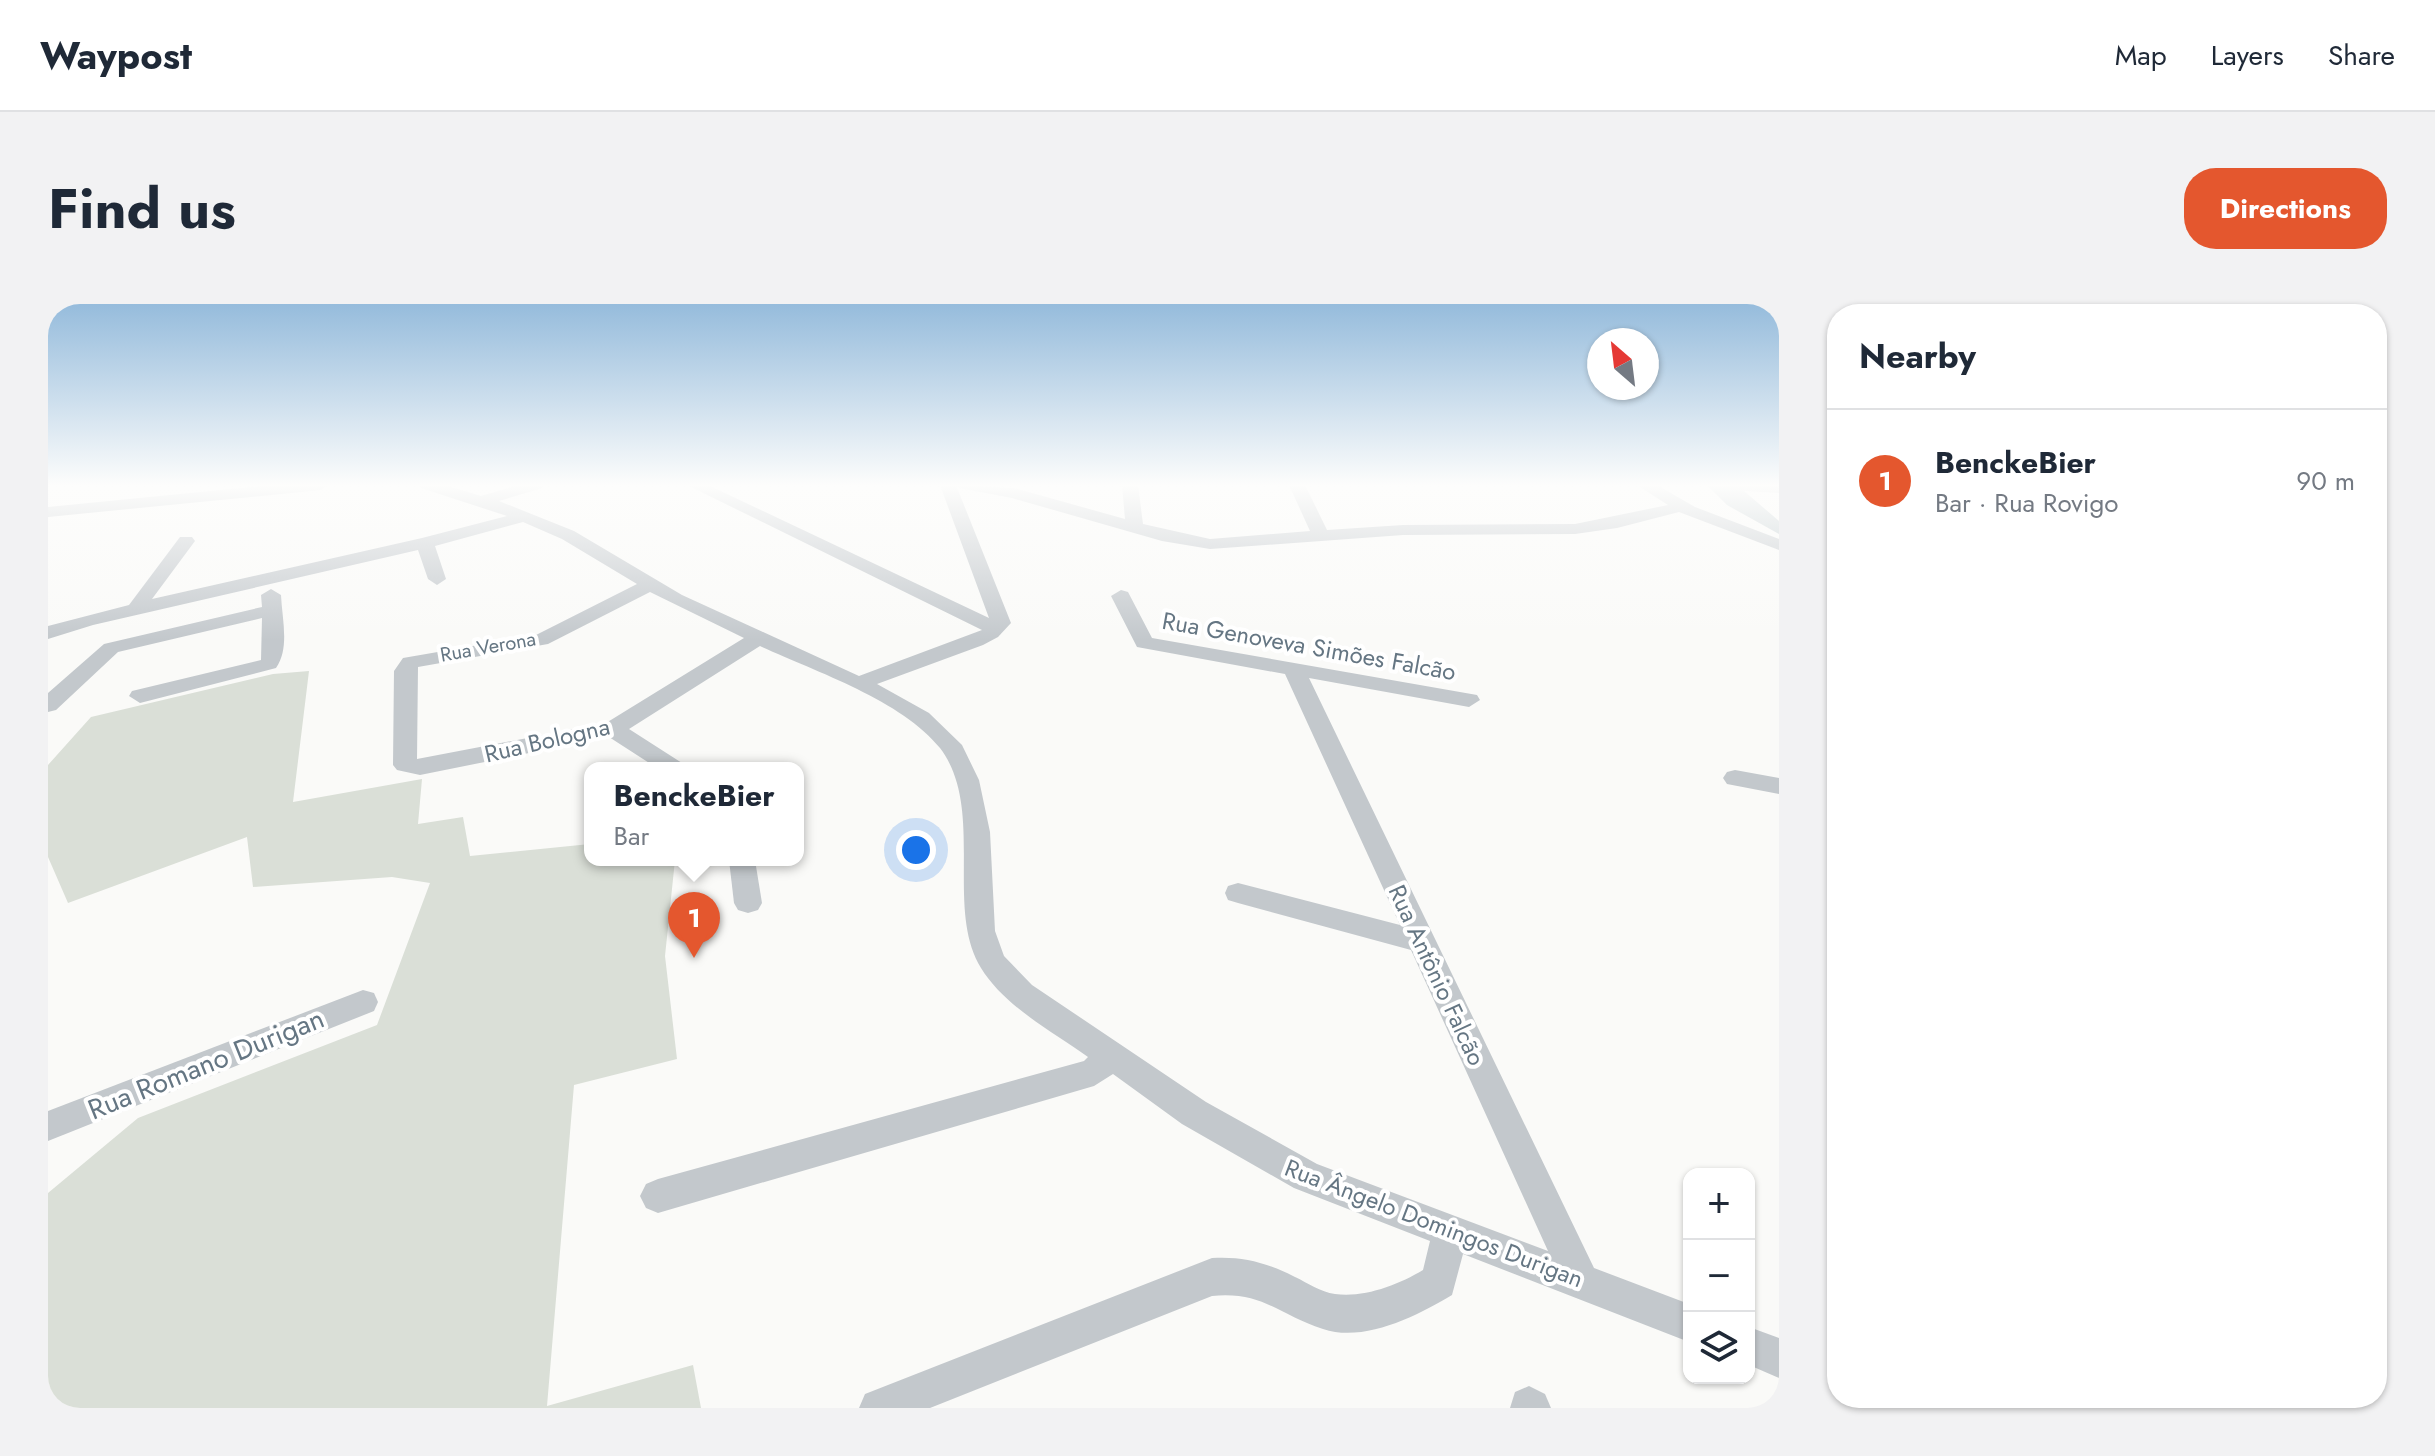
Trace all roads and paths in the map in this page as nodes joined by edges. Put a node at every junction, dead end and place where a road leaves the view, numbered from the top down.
1 (449, 537) edge
2 (568, 537) edge
3 (803, 537) edge
4 (968, 537) edge
5 (1165, 537) edge
6 (1314, 537) edge
7 (1757, 537) edge
8 (186, 541) dead end
9 (425, 543) junction
10 (1779, 545) edge
11 (437, 579) dead end
12 (265, 581) junction
13 (651, 584) junction
14 (1121, 596) dead end
15 (136, 608) junction
16 (267, 611) junction
17 (996, 629) junction
18 (48, 633) edge
19 (758, 638) junction
20 (1294, 670) junction
21 (859, 683) junction
22 (140, 696) dead end
23 (1469, 700) dead end
24 (48, 705) edge
25 (613, 729) junction
26 (665, 762) edge
27 (408, 767) joint
28 (1735, 778) dead end
29 (1779, 786) edge
30 (743, 866) edge
31 (1238, 893) dead end
32 (748, 903) dead end
33 (1422, 942) junction
34 (363, 1002) dead end
35 (1110, 1057) junction
36 (48, 1126) edge
37 (658, 1196) dead end
38 (1450, 1231) junction
39 (1581, 1281) junction
40 (1683, 1321) edge
41 (1755, 1348) edge
42 (1779, 1358) edge
43 (879, 1408) edge

1 - 9 street
2 - 13 street, Rua Ângelo Domingos Durigan
3 - 17 street
4 - 17 street
5 - 6 street
7 - 10 street
8 - 15 street
9 - 11 street
9 - 12 street
12 - 15 street
12 - 16 street
13 - 19 street, Rua Ângelo Domingos Durigan
13 - 27 street, Rua Verona
14 - 20 street, Rua Genoveva Simões Falcão
15 - 18 street
16 - 22 street
16 - 24 street
17 - 21 street
19 - 21 street, Rua Ângelo Domingos Durigan
19 - 25 street, Rua Bologna
20 - 23 street, Rua Genoveva Simões Falcão
20 - 33 street, Rua Antônio Falcão
21 - 35 street, Rua Ângelo Domingos Durigan
25 - 26 street
25 - 27 street, Rua Bologna
28 - 29 street
30 - 32 street
31 - 33 street
33 - 39 street, Rua Antônio Falcão
34 - 36 street, Rua Romano Durigan
35 - 37 street
35 - 38 street, Rua Ângelo Domingos Durigan
38 - 39 street, Rua Ângelo Domingos Durigan
38 - 43 street
39 - 40 street, Rua Ângelo Domingos Durigan
41 - 42 street

